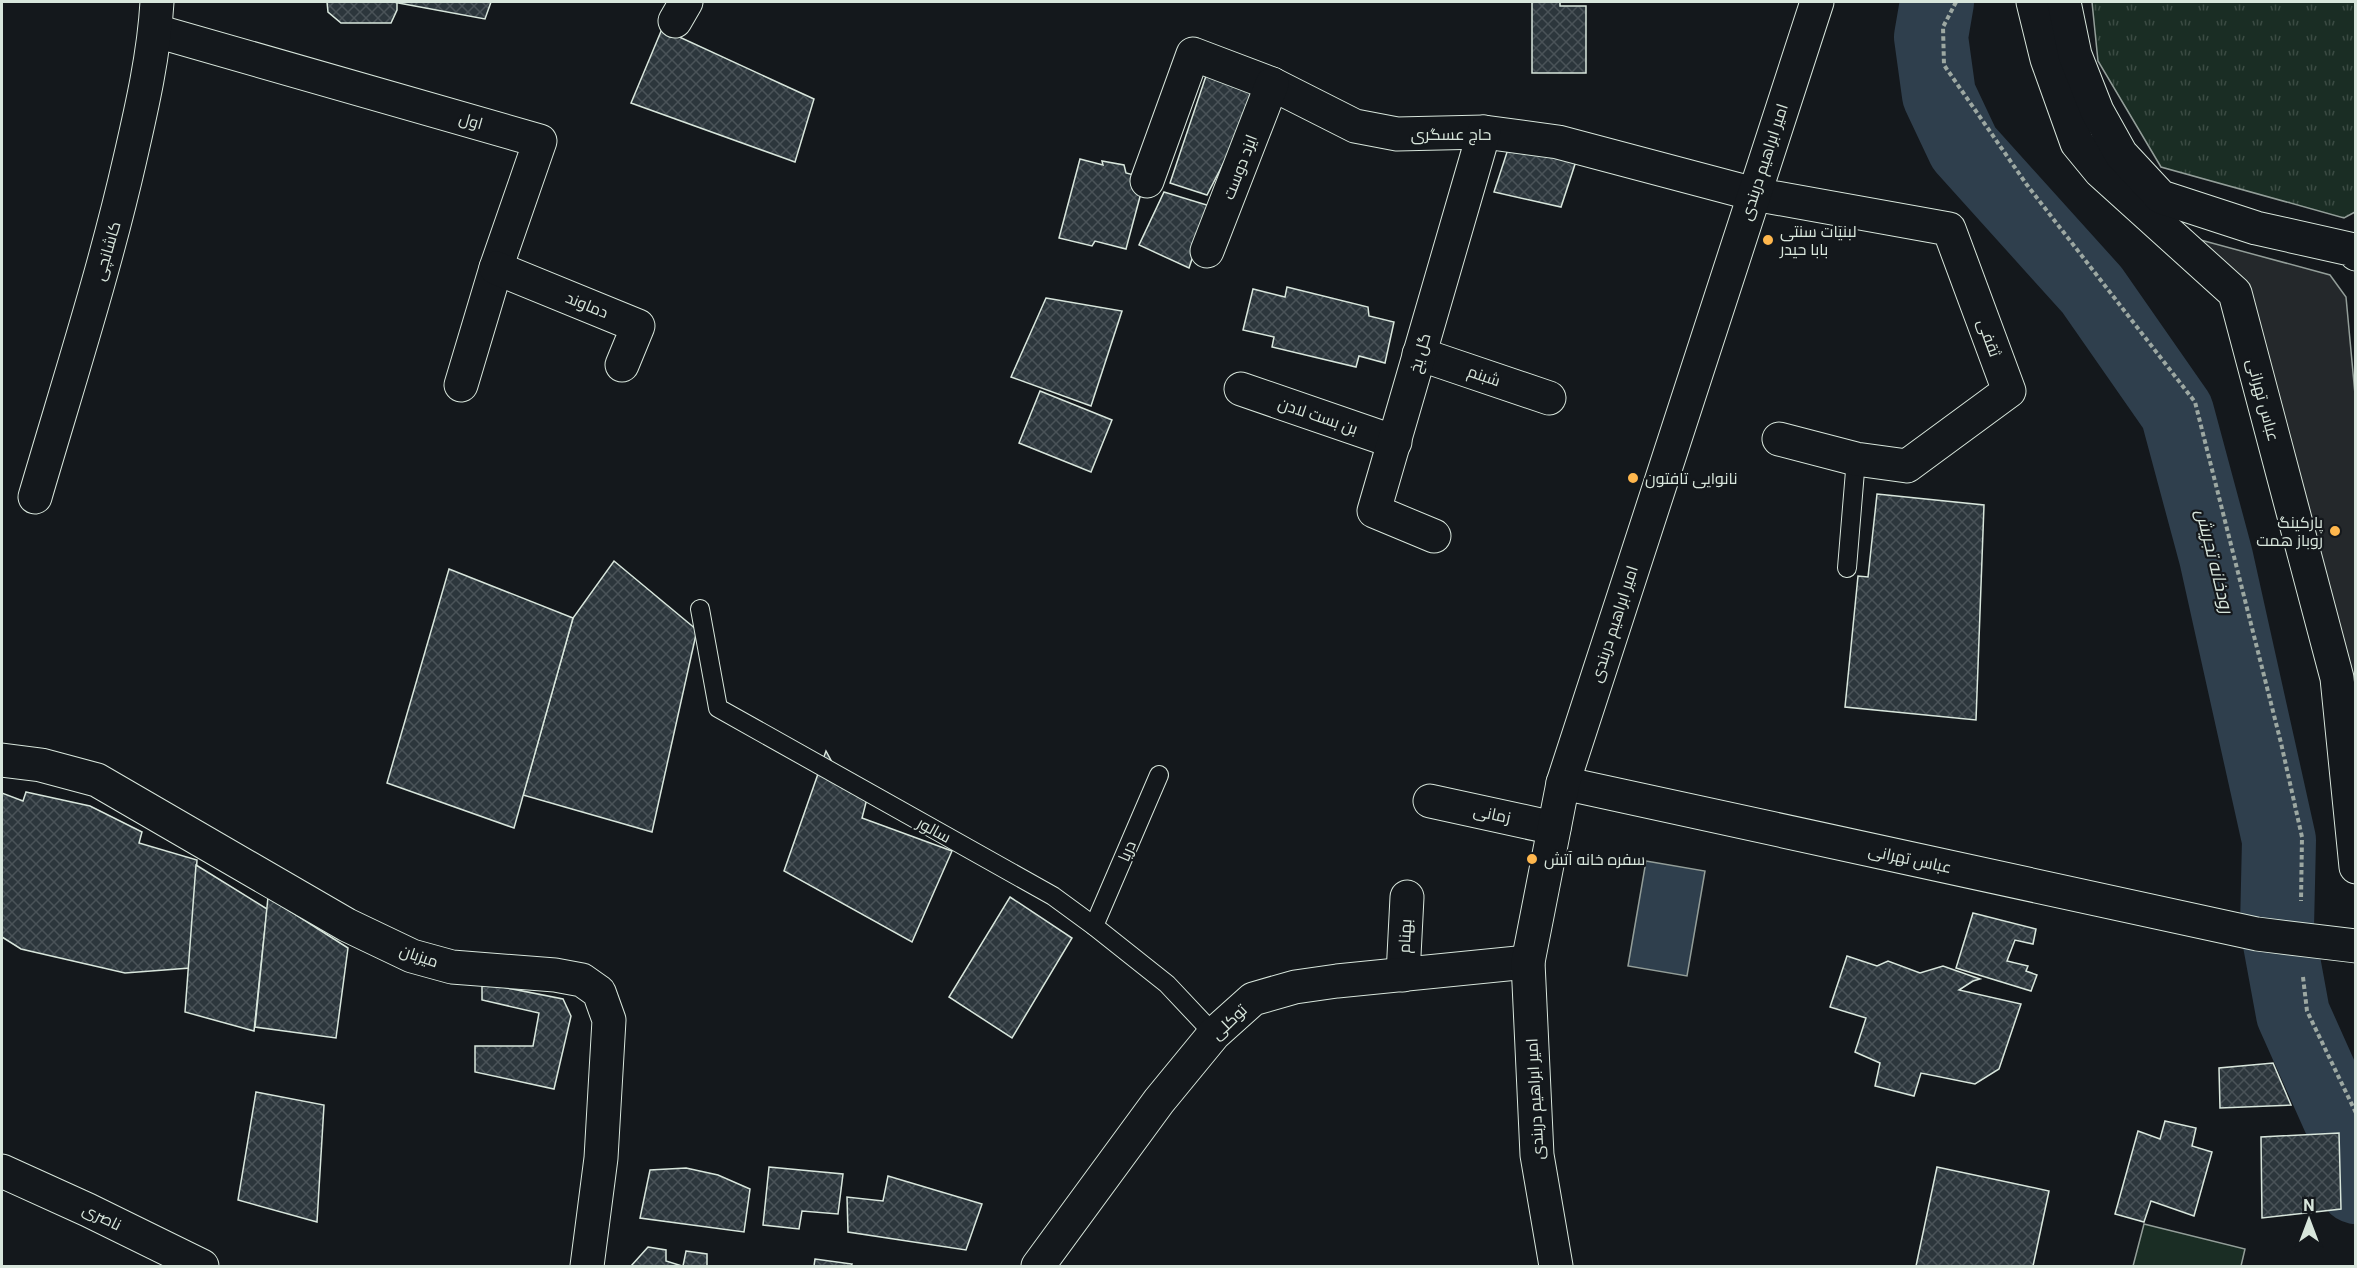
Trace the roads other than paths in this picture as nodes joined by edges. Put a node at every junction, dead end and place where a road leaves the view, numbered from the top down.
1 (1817, 2) edge
2 (2033, 2) edge
3 (2064, 2) edge
4 (156, 16) edge
5 (1272, 84) junction
6 (1484, 132) junction
7 (1147, 182) dead end
8 (1754, 194) junction
9 (1208, 251) dead end
10 (2355, 254) edge
11 (496, 268) junction
12 (1419, 354) junction
13 (622, 364) dead end
14 (460, 386) dead end
15 (1241, 389) dead end
16 (1549, 398) dead end
17 (1779, 439) dead end
18 (1395, 442) junction
19 (1856, 459) junction
20 (35, 496) dead end
21 (1434, 536) dead end
22 (1847, 568) dead end
23 (700, 609) dead end
24 (2, 760) edge
25 (1159, 775) dead end
26 (1563, 783) junction
27 (1430, 801) dead end
28 (1554, 828) junction
29 (2355, 867) edge
30 (1407, 897) dead end
31 (1095, 926) junction
32 (2355, 946) edge
33 (1528, 962) junction
34 (1403, 975) junction
35 (1214, 1034) junction
36 (2, 1172) edge
37 (202, 1266) edge
38 (587, 1266) edge
39 (1038, 1266) edge
40 (1556, 1266) edge

1 - 8 street, امیر ابراهیم دربندی
2 - 29 street, عباس تهرانی
3 - 10 street
4 - 11 street, اول
4 - 20 street, کاشانچی
5 - 6 street, حاج عسگری
5 - 7 street, حاج عسگری
5 - 9 street, ایزد دوست
6 - 8 street, حاج عسگری
6 - 12 street, گل یخ
8 - 19 street, ثقفی
8 - 26 street, امیر ابراهیم دربندی
11 - 13 street, دماوند
11 - 14 street, اول
12 - 16 street, شبنم
12 - 18 street, گل یخ
15 - 18 street, بن بست لادن
17 - 19 street, ثقفی
18 - 21 street, گل یخ
19 - 22 lane
23 - 31 lane, سالور
24 - 38 street, میزبان
25 - 31 lane, دریا
26 - 28 street, امیر ابراهیم دربندی
26 - 32 street, عباس تهرانی
27 - 28 street, زمانی
28 - 33 street, امیر ابراهیم دربندی
30 - 34 street, بهنام
31 - 35 lane, سالور
33 - 34 street, توکلی
33 - 40 street, امیر ابراهیم دربندی
34 - 35 street, توکلی
35 - 39 street, توکلی
36 - 37 street, ناصری

